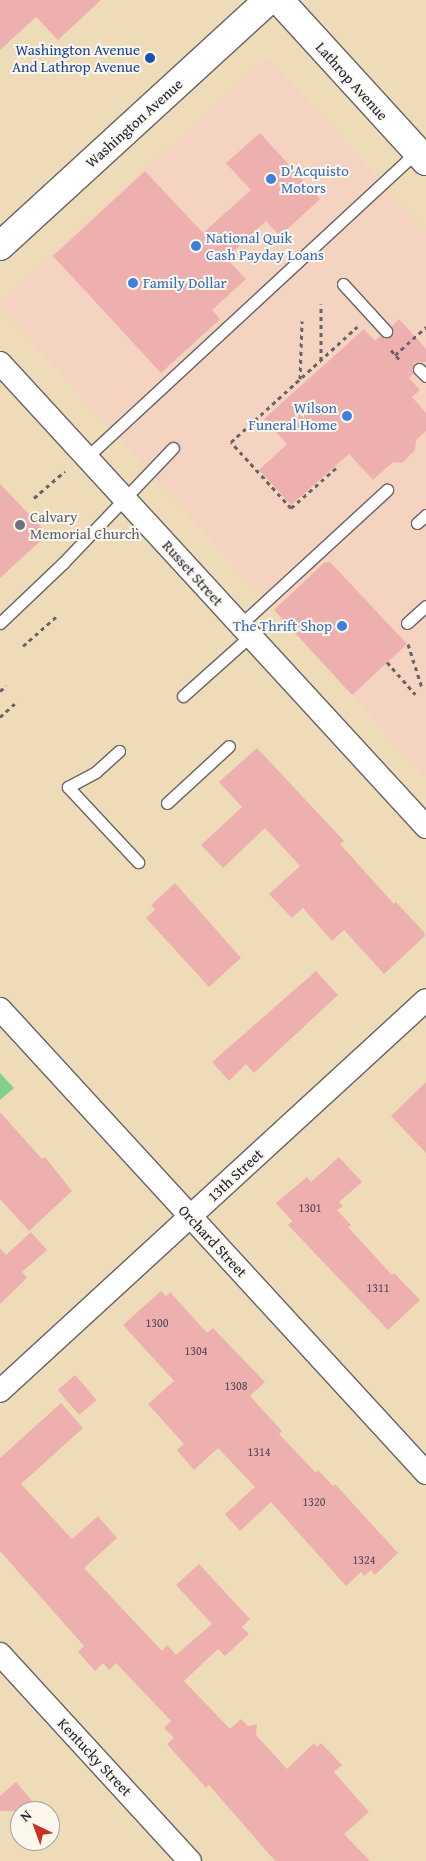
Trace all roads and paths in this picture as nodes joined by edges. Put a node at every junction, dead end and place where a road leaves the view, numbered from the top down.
1 (268, 0) edge
2 (279, 0) edge
3 (423, 152) edge
4 (0, 246) edge
5 (343, 284) dead end
6 (321, 304) dead end
7 (302, 321) dead end
8 (364, 321) dead end
9 (426, 326) edge
10 (386, 331) dead end
11 (389, 348) dead end
12 (395, 355) junction
13 (321, 361) junction
14 (402, 362) dead end
15 (0, 363) edge
16 (300, 379) junction
17 (173, 448) dead end
18 (85, 456) junction
19 (336, 468) dead end
20 (387, 490) dead end
21 (123, 497) junction
22 (34, 498) dead end
23 (426, 515) edge
24 (417, 523) dead end
25 (426, 606) edge
26 (58, 615) dead end
27 (0, 622) edge
28 (407, 623) joint
29 (245, 630) junction
30 (23, 646) dead end
31 (387, 662) dead end
32 (6, 686) dead end
33 (422, 688) dead end
34 (0, 692) edge
35 (415, 694) dead end
36 (183, 696) dead end
37 (18, 701) dead end
38 (0, 717) edge
39 (229, 746) dead end
40 (119, 751) dead end
41 (167, 803) dead end
42 (426, 827) edge
43 (138, 862) dead end
44 (426, 1000) edge
45 (0, 1009) edge
46 (191, 1216) junction
47 (0, 1391) edge
48 (426, 1473) edge
49 (0, 1654) edge
50 (190, 1861) edge

1 - 4 main road, Washington Avenue
2 - 3 main road, Lathrop Avenue
3 - 18 lane
5 - 10 lane
6 - 13 path
7 - 16 path
8 - 13 path
9 - 12 path
11 - 12 path
12 - 14 path
13 - 16 path
15 - 18 street, Russet Street
16 - 19 path
17 - 21 lane
18 - 21 street, Russet Street
18 - 22 path
20 - 29 lane
21 - 27 lane
21 - 29 street, Russet Street
23 - 24 lane
25 - 28 lane
26 - 30 path
28 - 33 path
29 - 36 lane
29 - 42 street, Russet Street
31 - 35 path
32 - 34 path
37 - 38 path
39 - 41 lane
40 - 43 lane
44 - 46 street, 13th Street
45 - 46 street, Orchard Street
46 - 47 street, 13th Street
46 - 48 street, Orchard Street
49 - 50 street, Kentucky Street

